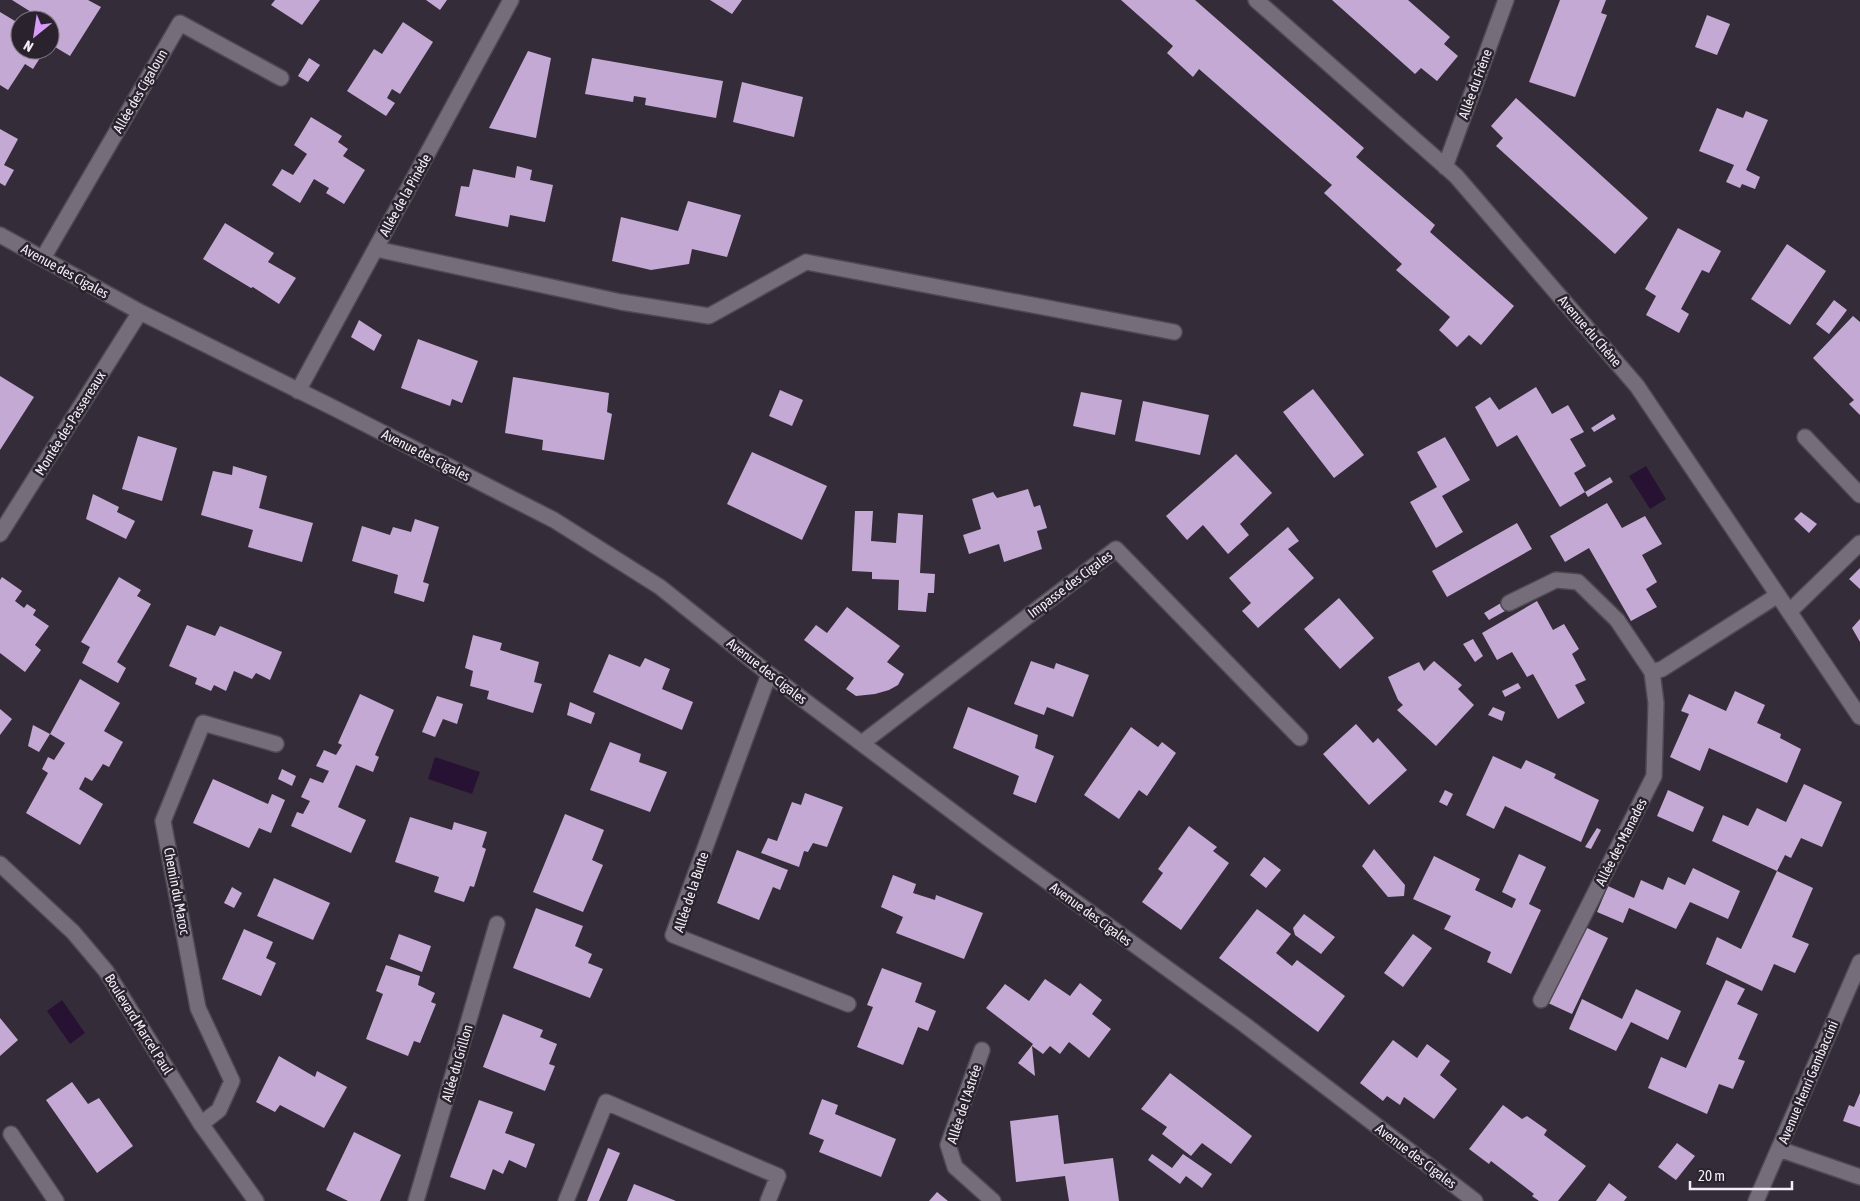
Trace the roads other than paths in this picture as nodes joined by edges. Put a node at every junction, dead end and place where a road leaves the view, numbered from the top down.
1 (512, 0) edge
2 (1256, 0) edge
3 (1506, 0) edge
4 (281, 78) dead end
5 (1445, 167) junction
6 (0, 235) edge
7 (376, 249) junction
8 (43, 258) junction
9 (140, 312) junction
10 (1174, 332) dead end
11 (298, 391) junction
12 (1805, 437) dead end
13 (1860, 494) edge
14 (0, 534) edge
15 (1860, 543) edge
16 (1778, 595) junction
17 (1509, 603) dead end
18 (1789, 612) junction
19 (1652, 672) junction
20 (769, 674) junction
21 (1860, 717) edge
22 (1300, 738) dead end
23 (862, 743) junction
24 (276, 744) dead end
25 (0, 864) edge
26 (497, 924) dead end
27 (1860, 962) edge
28 (1541, 1000) dead end
29 (848, 1004) dead end
30 (982, 1050) dead end
31 (202, 1124) junction
32 (11, 1134) dead end
33 (1779, 1148) junction
34 (1860, 1177) edge
35 (56, 1201) edge
36 (256, 1201) edge
37 (416, 1201) edge
38 (566, 1201) edge
39 (768, 1201) edge
40 (993, 1201) edge
41 (1476, 1201) edge
42 (1756, 1201) edge

1 - 7 street, Allée de la Pinède
2 - 5 street, Avenue du Chêne
3 - 5 street, Allée du Frêne
4 - 8 street, Allée des Cigaloun
5 - 16 street, Avenue du Chêne
6 - 8 street, Avenue des Cigales
7 - 10 street
7 - 11 street, Allée de la Pinède
8 - 9 street, Avenue des Cigales
9 - 11 street, Avenue des Cigales
9 - 14 street, Montée des Passereaux
11 - 20 street, Avenue des Cigales
12 - 13 street
15 - 18 street
16 - 18 street, Avenue du Chêne
16 - 19 street
17 - 19 street, Allée des Manades
18 - 21 street, Avenue du Chêne
19 - 28 street, Allée des Manades
20 - 23 street, Avenue des Cigales
20 - 29 street, Allée de la Butte
22 - 23 street, Impasse des Cigales
23 - 41 street, Avenue des Cigales
24 - 31 street, Chemin du Maroc
25 - 31 street, Boulevard Marcel Paul
26 - 37 street, Allée du Grillon
27 - 33 street, Avenue Henri Gambaccini
30 - 40 street, Allée de l'Astrée
31 - 36 street, Boulevard Marcel Paul
32 - 35 street
33 - 34 street
33 - 42 street, Avenue Henri Gambaccini
38 - 39 street

